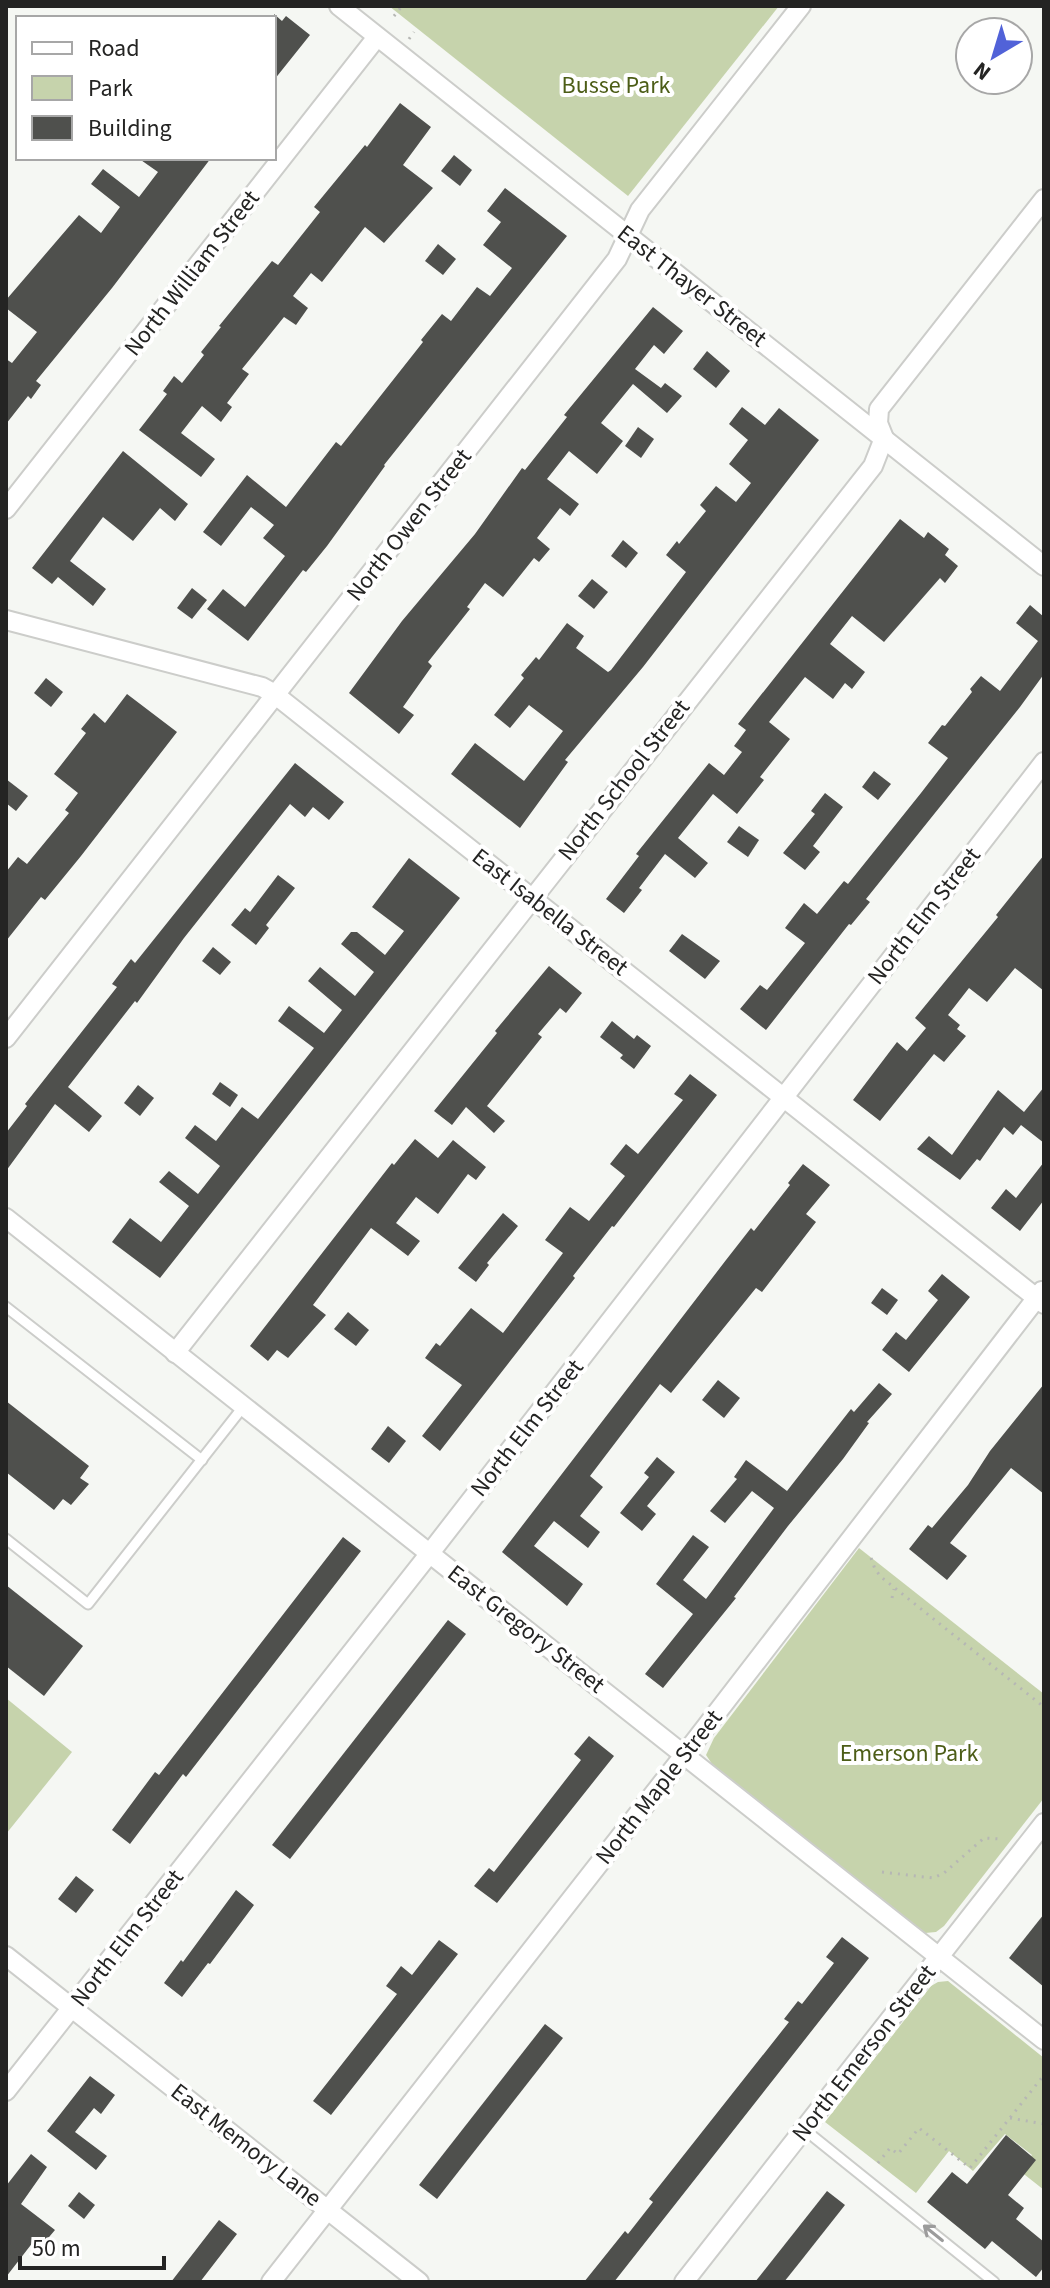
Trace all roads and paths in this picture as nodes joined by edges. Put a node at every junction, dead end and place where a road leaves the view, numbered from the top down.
1 (339, 6) edge
2 (402, 6) edge
3 (801, 6) edge
4 (394, 16) dead end
5 (377, 37) junction
6 (1044, 199) edge
7 (629, 236) junction
8 (884, 438) junction
9 (6, 509) edge
10 (1044, 566) edge
11 (6, 620) edge
12 (277, 695) junction
13 (1044, 762) edge
14 (531, 897) junction
15 (6, 1038) edge
16 (784, 1097) junction
17 (6, 1218) edge
18 (1042, 1297) edge
19 (6, 1307) edge
20 (175, 1353) junction
21 (243, 1407) junction
22 (202, 1460) junction
23 (6, 1539) edge
24 (430, 1553) junction
25 (871, 1558) dead end
26 (892, 1585) junction
27 (892, 1598) dead end
28 (1044, 1707) edge
29 (685, 1754) junction
30 (1044, 1823) edge
31 (1001, 1839) dead end
32 (882, 1872) dead end
33 (6, 1956) edge
34 (939, 1958) junction
35 (73, 2007) junction
36 (1044, 2040) edge
37 (1044, 2075) edge
38 (6, 2091) edge
39 (1010, 2118) junction
40 (1044, 2124) edge
41 (805, 2130) junction
42 (878, 2163) dead end
43 (328, 2210) junction
44 (271, 2282) edge
45 (419, 2282) edge
46 (684, 2282) edge
47 (994, 2282) edge

1 - 5 street, East Thayer Street
2 - 4 path
3 - 7 street, North Owen Street
5 - 7 street, East Thayer Street
5 - 9 street, North William Street
6 - 8 street, North School Street
7 - 8 street, East Thayer Street
7 - 12 street, North Owen Street
8 - 10 street, East Thayer Street
8 - 14 street, North School Street
11 - 12 street, East Isabella Street
12 - 14 street, East Isabella Street
12 - 15 street, North Owen Street
13 - 16 street, North Elm Street
14 - 16 street, East Isabella Street
14 - 20 street, North School Street
16 - 18 street, East Isabella Street
16 - 24 street, North Elm Street
17 - 20 street, East Gregory Street
18 - 29 street, North Maple Street
19 - 22 lane
20 - 21 street, East Gregory Street
21 - 22 lane
21 - 24 street, East Gregory Street
22 - 23 lane
24 - 29 street, East Gregory Street
24 - 35 street, North Elm Street
25 - 26 path
26 - 27 path
26 - 28 path
29 - 34 street, East Gregory Street
29 - 43 street, North Maple Street
30 - 34 street, North Emerson Street
31 - 32 path
33 - 35 street, East Memory Lane
34 - 36 street, East Gregory Street
34 - 41 street, North Emerson Street
35 - 38 street, North Elm Street
35 - 43 street, East Memory Lane
37 - 39 path
39 - 40 path
39 - 42 path
41 - 46 street, North Emerson Street
47 -> 41 lane
43 - 44 street, North Maple Street
43 - 45 street, East Memory Lane

